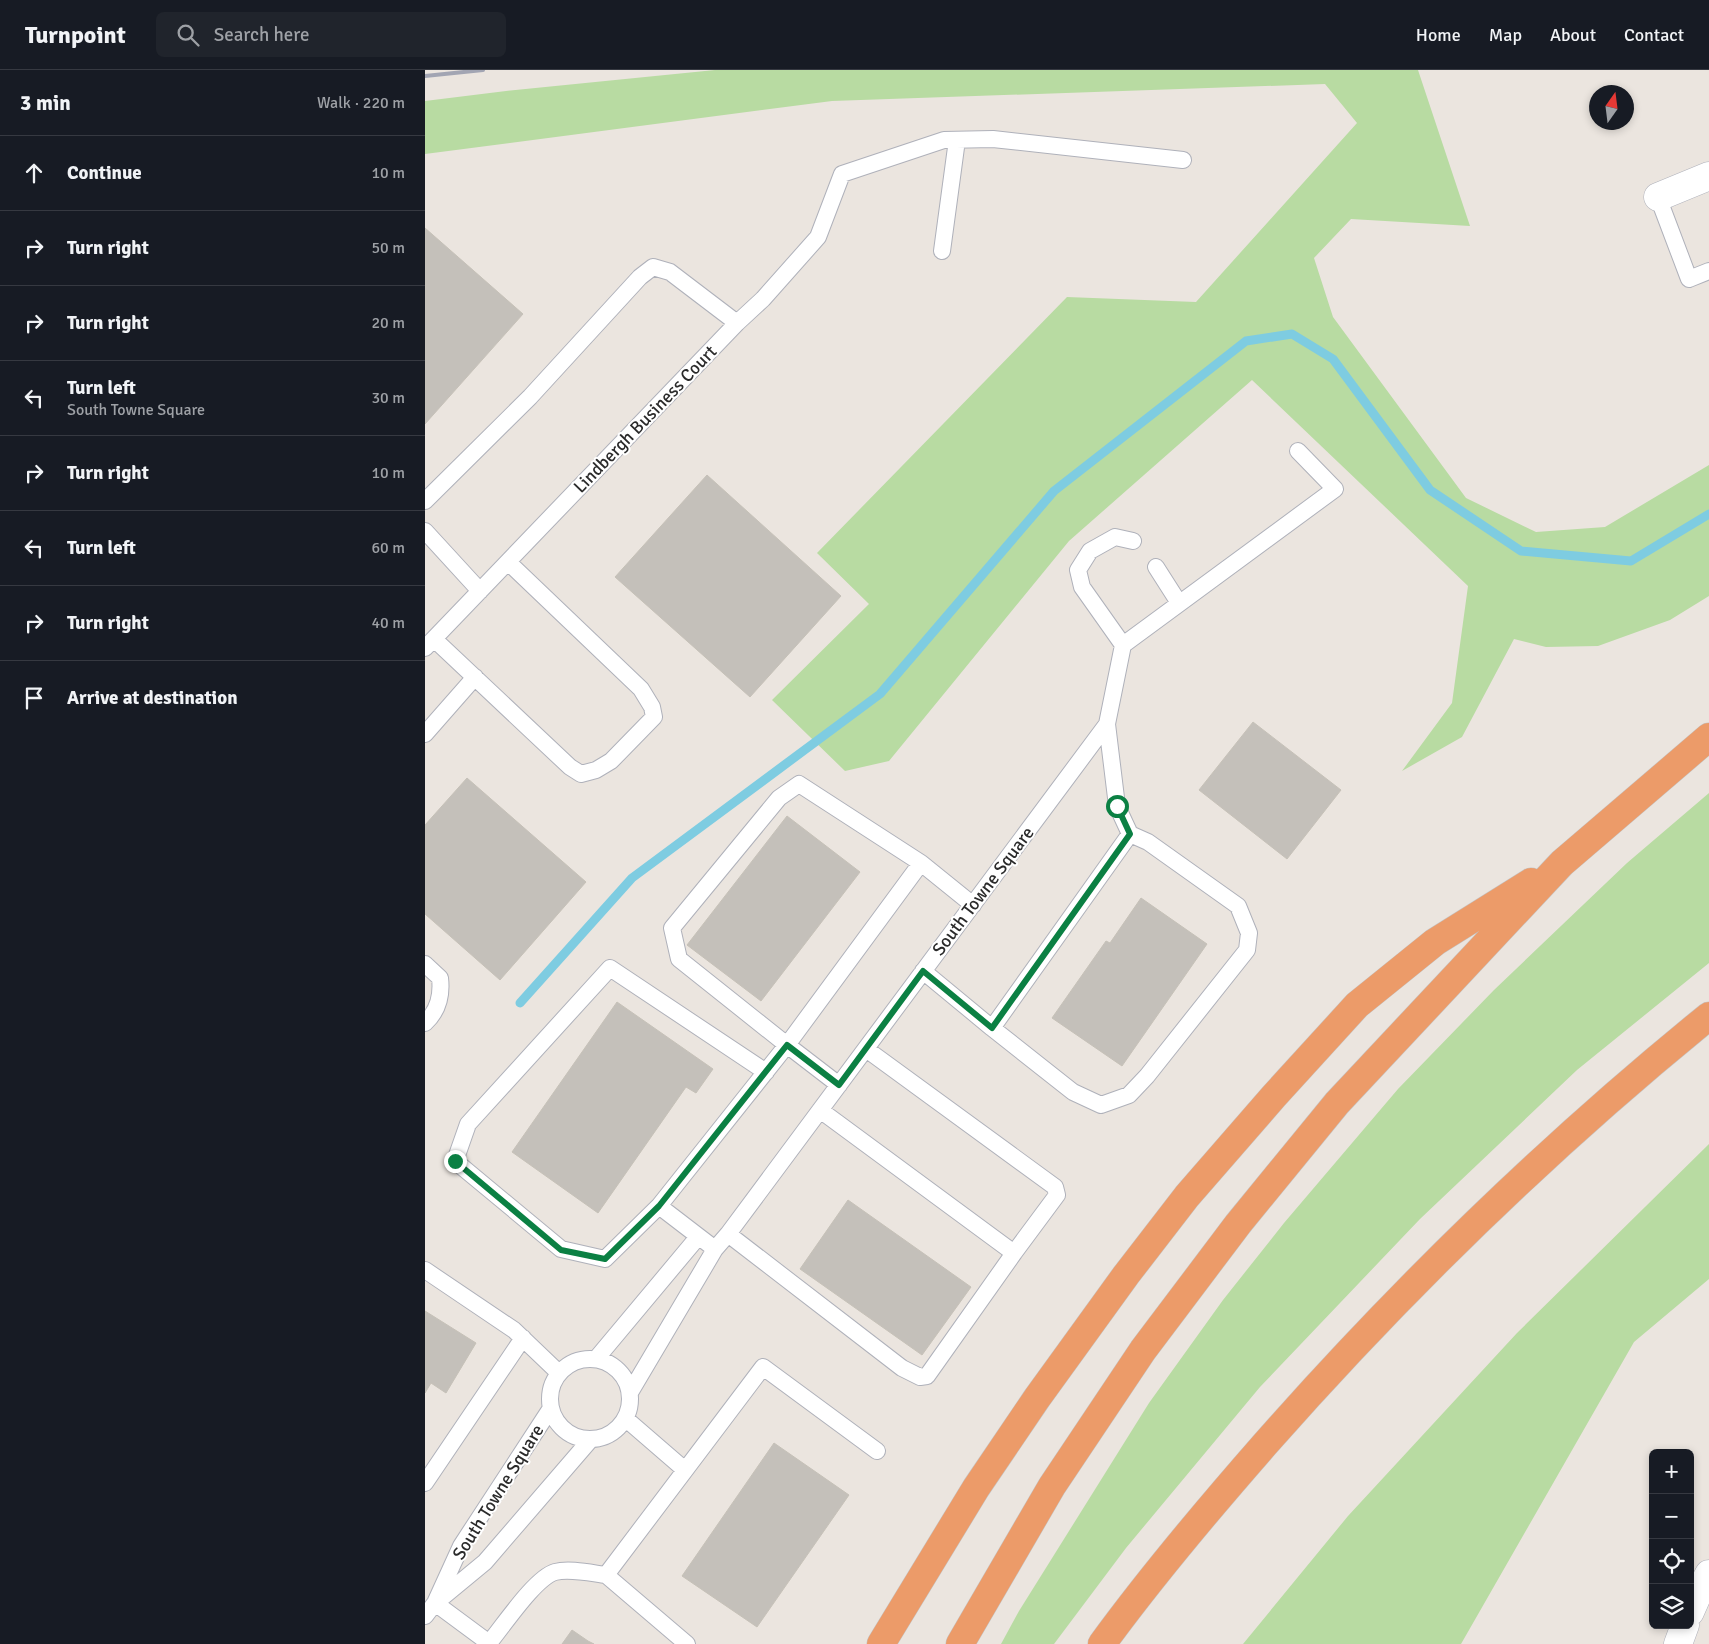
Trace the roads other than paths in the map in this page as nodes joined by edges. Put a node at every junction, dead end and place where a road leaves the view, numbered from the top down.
1 (957, 140) junction
2 (1183, 160) dead end
3 (1709, 176) edge
4 (1658, 197) joint
5 (942, 251) dead end
6 (1709, 271) edge
7 (737, 324) junction
8 (1298, 452) dead end
9 (425, 501) edge
10 (425, 531) edge
11 (1133, 541) dead end
12 (508, 562) junction
13 (1155, 567) dead end
14 (480, 591) junction
15 (1179, 603) junction
16 (429, 644) edge
17 (1123, 645) junction
18 (475, 677) junction
19 (1107, 724) junction
20 (425, 734) edge
21 (1709, 737) edge
22 (1130, 834) junction
23 (1562, 862) junction
24 (921, 863) junction
25 (973, 905) junction
26 (425, 964) edge
27 (923, 971) junction
28 (1709, 1016) edge
29 (425, 1023) edge
30 (992, 1028) junction
31 (787, 1045) junction
32 (866, 1049) junction
33 (766, 1072) junction
34 (839, 1085) junction
35 (820, 1110) junction
36 (659, 1206) junction
37 (728, 1234) junction
38 (698, 1237) junction
39 (715, 1249) junction
40 (1014, 1253) junction
41 (425, 1270) edge
42 (523, 1338) junction
43 (596, 1359) junction
44 (559, 1373) junction
45 (631, 1391) junction
46 (551, 1408) junction
47 (626, 1419) junction
48 (591, 1439) junction
49 (877, 1451) dead end
50 (685, 1470) junction
51 (425, 1483) edge
52 (605, 1574) junction
53 (1709, 1574) edge
54 (435, 1603) junction
55 (1694, 1603) edge
56 (425, 1616) edge
57 (1122, 1616) junction
58 (1684, 1629) edge
59 (489, 1643) edge
60 (687, 1644) edge
61 (881, 1644) edge
62 (960, 1644) edge
63 (1102, 1644) edge
64 (1109, 1644) edge
65 (1678, 1644) edge

1 - 2 lane
1 - 5 lane
1 - 7 lane, Lindbergh Business Court
3 - 4 street
4 - 6 lane
7 - 9 lane
7 - 12 lane, Lindbergh Business Court
8 - 15 lane
10 - 14 lane
11 - 17 lane
12 - 14 lane, Lindbergh Business Court
12 - 18 lane
13 - 15 lane
14 - 16 lane, Lindbergh Business Court
15 - 17 lane
16 - 18 lane
17 - 19 lane
18 - 20 lane
19 - 22 lane
19 - 25 lane, South Towne Square
21 - 23 highway
22 - 30 lane
22 - 30 lane
23 - 61 highway
23 - 62 highway
24 - 25 lane
24 - 31 lane
24 - 31 lane
25 - 27 lane, South Towne Square
26 - 29 lane
27 - 30 lane
27 - 32 lane, South Towne Square
28 - 57 highway
31 - 33 lane
31 - 34 lane
32 - 34 lane, South Towne Square
32 - 40 lane
33 - 36 lane
33 - 36 lane
34 - 35 lane, South Towne Square
35 - 37 lane, South Towne Square
35 - 40 lane
36 - 38 lane
37 - 39 lane, South Towne Square
37 - 40 lane
38 - 39 lane
38 - 43 lane
39 - 45 lane, South Towne Square
41 - 42 lane
42 - 44 lane
42 - 51 lane
43 - 44 lane
43 - 45 lane
44 - 46 lane, South Towne Square
45 - 47 lane, South Towne Square
46 - 48 lane, South Towne Square
46 - 54 lane, South Towne Square
47 - 48 lane
47 - 50 lane
48 - 54 lane, South Towne Square
49 - 50 lane
50 - 52 lane
52 - 59 lane
52 - 60 lane
53 - 55 street
54 - 56 lane, South Towne Square
54 - 59 lane
57 - 63 highway
57 - 64 highway
58 - 65 street

